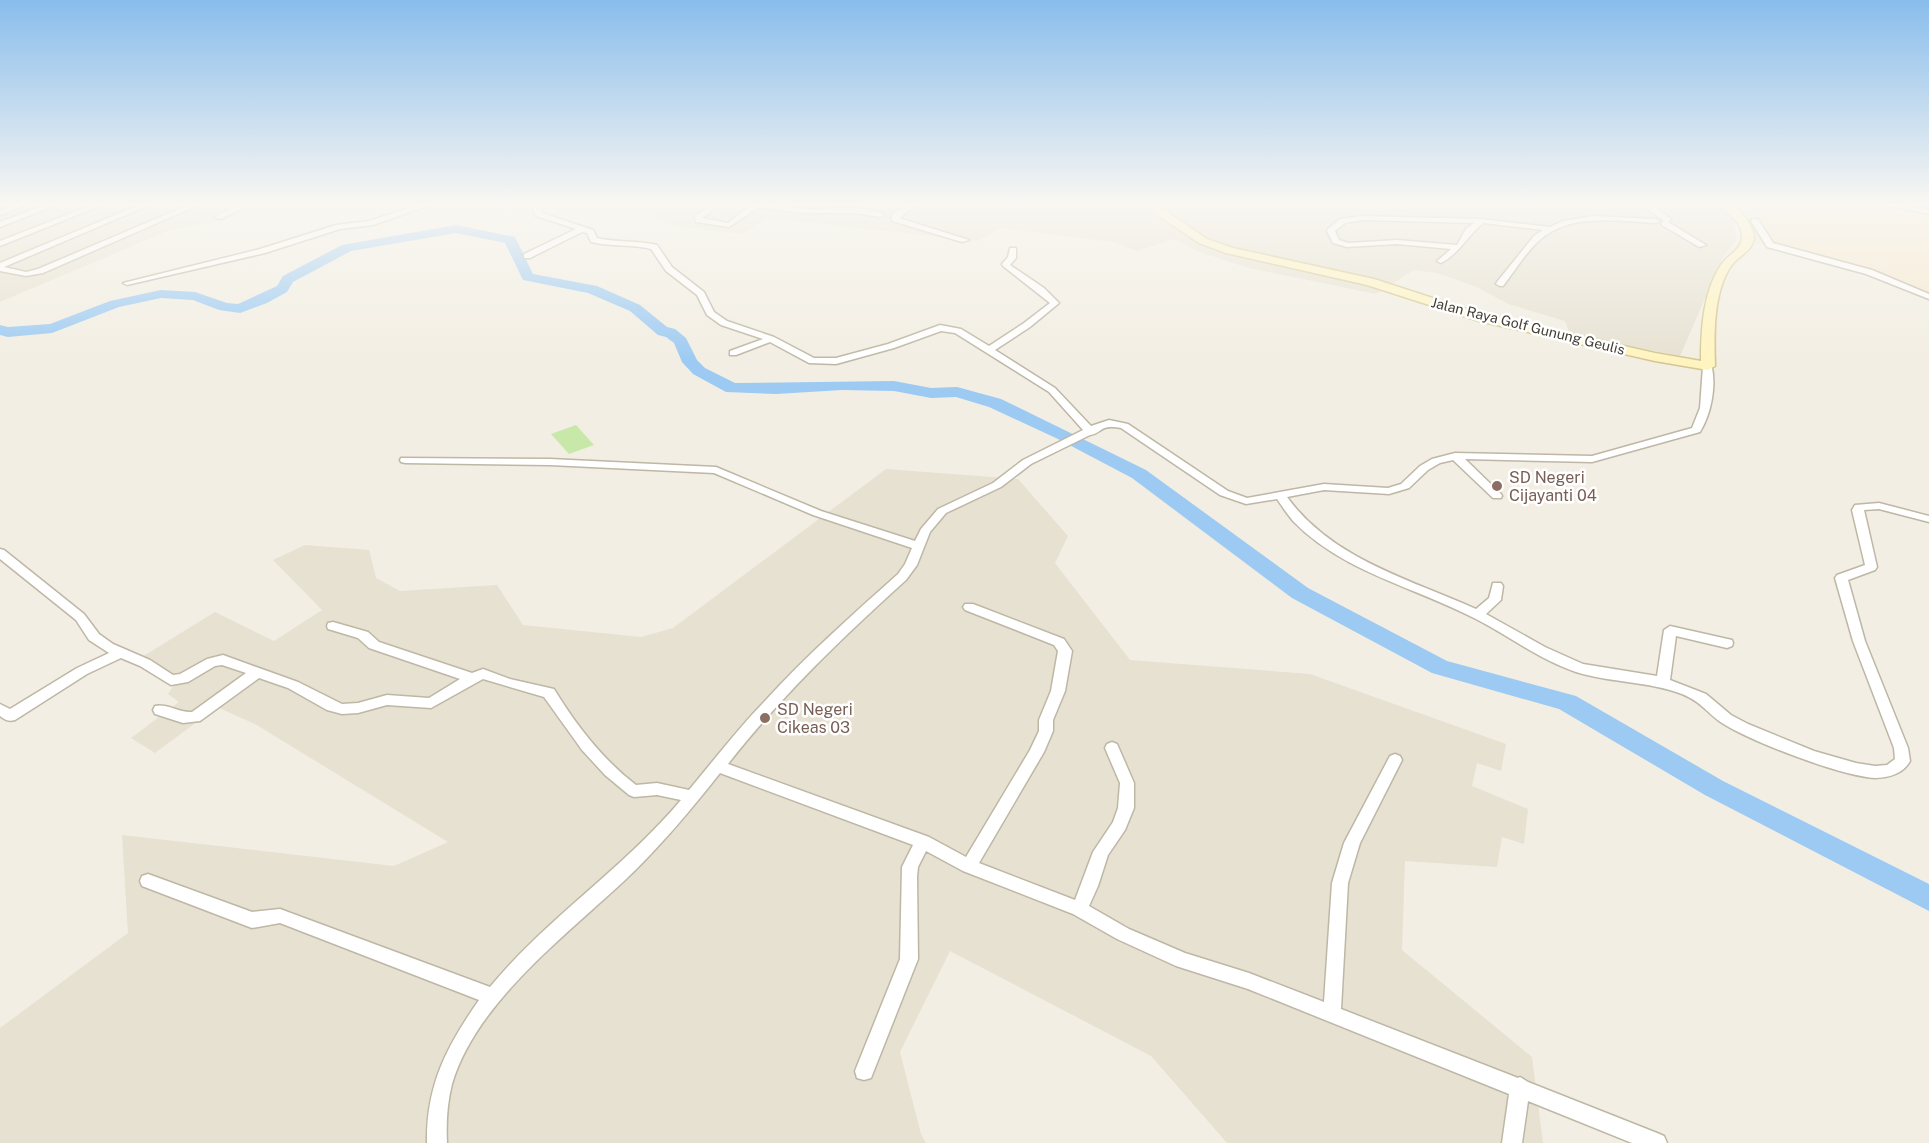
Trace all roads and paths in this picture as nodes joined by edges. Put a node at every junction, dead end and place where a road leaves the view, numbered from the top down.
1 (25, 256) edge
2 (74, 256) edge
3 (239, 256) edge
4 (661, 256) edge
5 (1012, 256) edge
6 (1254, 256) edge
7 (1446, 256) edge
8 (1522, 256) edge
9 (1734, 256) edge
10 (1812, 256) edge
11 (1441, 261) dead end
12 (0, 267) edge
13 (127, 283) dead end
14 (1500, 284) dead end
15 (1929, 297) edge
16 (771, 339) junction
17 (989, 350) junction
18 (733, 353) dead end
19 (1708, 366) junction
20 (1086, 433) junction
21 (1455, 456) junction
22 (405, 460) dead end
23 (1280, 495) junction
24 (1497, 496) dead end
25 (1929, 519) edge
26 (919, 546) junction
27 (0, 553) edge
28 (1497, 586) dead end
29 (969, 607) dead end
30 (1478, 615) junction
31 (333, 626) dead end
32 (1727, 643) dead end
33 (120, 653) junction
34 (258, 672) junction
35 (472, 678) junction
36 (1663, 682) junction
37 (160, 710) dead end
38 (3, 715) edge
39 (1112, 748) dead end
40 (1395, 760) dead end
41 (718, 766) junction
42 (693, 797) junction
43 (923, 842) junction
44 (969, 866) junction
45 (148, 881) dead end
46 (1078, 909) junction
47 (494, 997) junction
48 (1332, 1013) junction
49 (864, 1071) dead end
50 (1520, 1087) junction
51 (437, 1143) edge
52 (1512, 1143) edge
53 (1658, 1143) edge

1 - 12 street
2 - 12 street
3 - 13 street
4 - 16 street
5 - 17 street
6 - 19 main road, Jalan Raya Golf Gunung Geulis
7 - 11 street
8 - 14 street
9 - 19 main road
10 - 15 street
16 - 17 street
16 - 18 street
17 - 20 street
19 - 21 street
20 - 23 street
20 - 26 street
21 - 23 street
21 - 24 street
22 - 26 street
23 - 30 street
25 - 36 street
26 - 41 street
27 - 33 street
28 - 30 street
29 - 44 street
30 - 36 street
31 - 35 street
32 - 36 street
33 - 34 street
33 - 38 street
34 - 35 street
34 - 37 street
35 - 42 street
39 - 46 street
40 - 48 street
41 - 42 street
41 - 43 street
42 - 47 street
43 - 44 street
43 - 49 street
44 - 46 street
45 - 47 street
46 - 48 street
47 - 51 street
48 - 50 street
50 - 52 street
50 - 53 street

